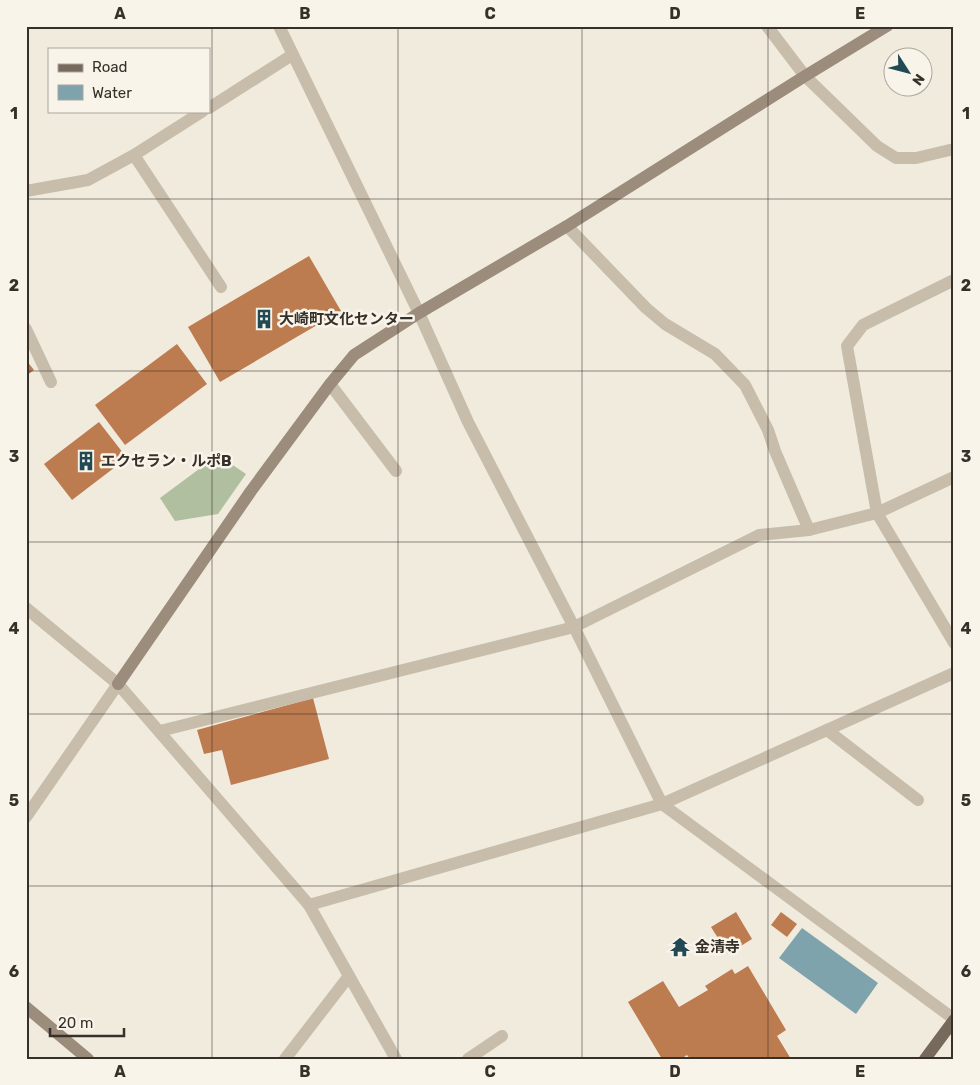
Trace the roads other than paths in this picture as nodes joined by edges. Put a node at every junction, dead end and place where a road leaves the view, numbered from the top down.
1 (279, 26) edge
2 (767, 26) edge
3 (887, 26) edge
4 (292, 55) junction
5 (805, 76) junction
6 (210, 107) edge
7 (202, 112) edge
8 (954, 150) edge
9 (134, 155) junction
10 (26, 191) edge
11 (567, 226) junction
12 (954, 280) edge
13 (221, 288) dead end
14 (419, 314) junction
15 (26, 329) edge
16 (51, 382) dead end
17 (330, 384) junction
18 (396, 471) dead end
19 (954, 477) edge
20 (877, 514) junction
21 (809, 530) junction
22 (26, 608) edge
23 (574, 627) junction
24 (954, 643) edge
25 (954, 673) edge
26 (118, 684) junction
27 (827, 730) junction
28 (160, 731) junction
29 (918, 800) dead end
30 (662, 804) junction
31 (26, 817) edge
32 (309, 905) junction
33 (349, 976) junction
34 (26, 1007) edge
35 (954, 1019) edge
36 (502, 1036) dead end
37 (88, 1059) edge
38 (285, 1059) edge
39 (396, 1059) edge
40 (468, 1059) edge
41 (925, 1059) edge

1 - 4 street
2 - 5 street
3 - 5 street
4 - 6 street
4 - 14 street
5 - 8 street
5 - 11 street
7 - 9 street
9 - 10 street
9 - 13 street
11 - 14 street
11 - 21 street
12 - 20 street
14 - 17 street
14 - 23 street
15 - 16 street
17 - 18 street
17 - 26 street
19 - 20 street
20 - 21 street
20 - 24 street
21 - 23 street
22 - 26 street
23 - 28 street
23 - 30 street
25 - 27 street
26 - 28 street
26 - 31 street
27 - 29 street
27 - 30 street
28 - 32 street
30 - 32 street
30 - 35 street
32 - 33 street
33 - 38 street
33 - 39 street
34 - 37 street
35 - 41 main road
36 - 40 street

